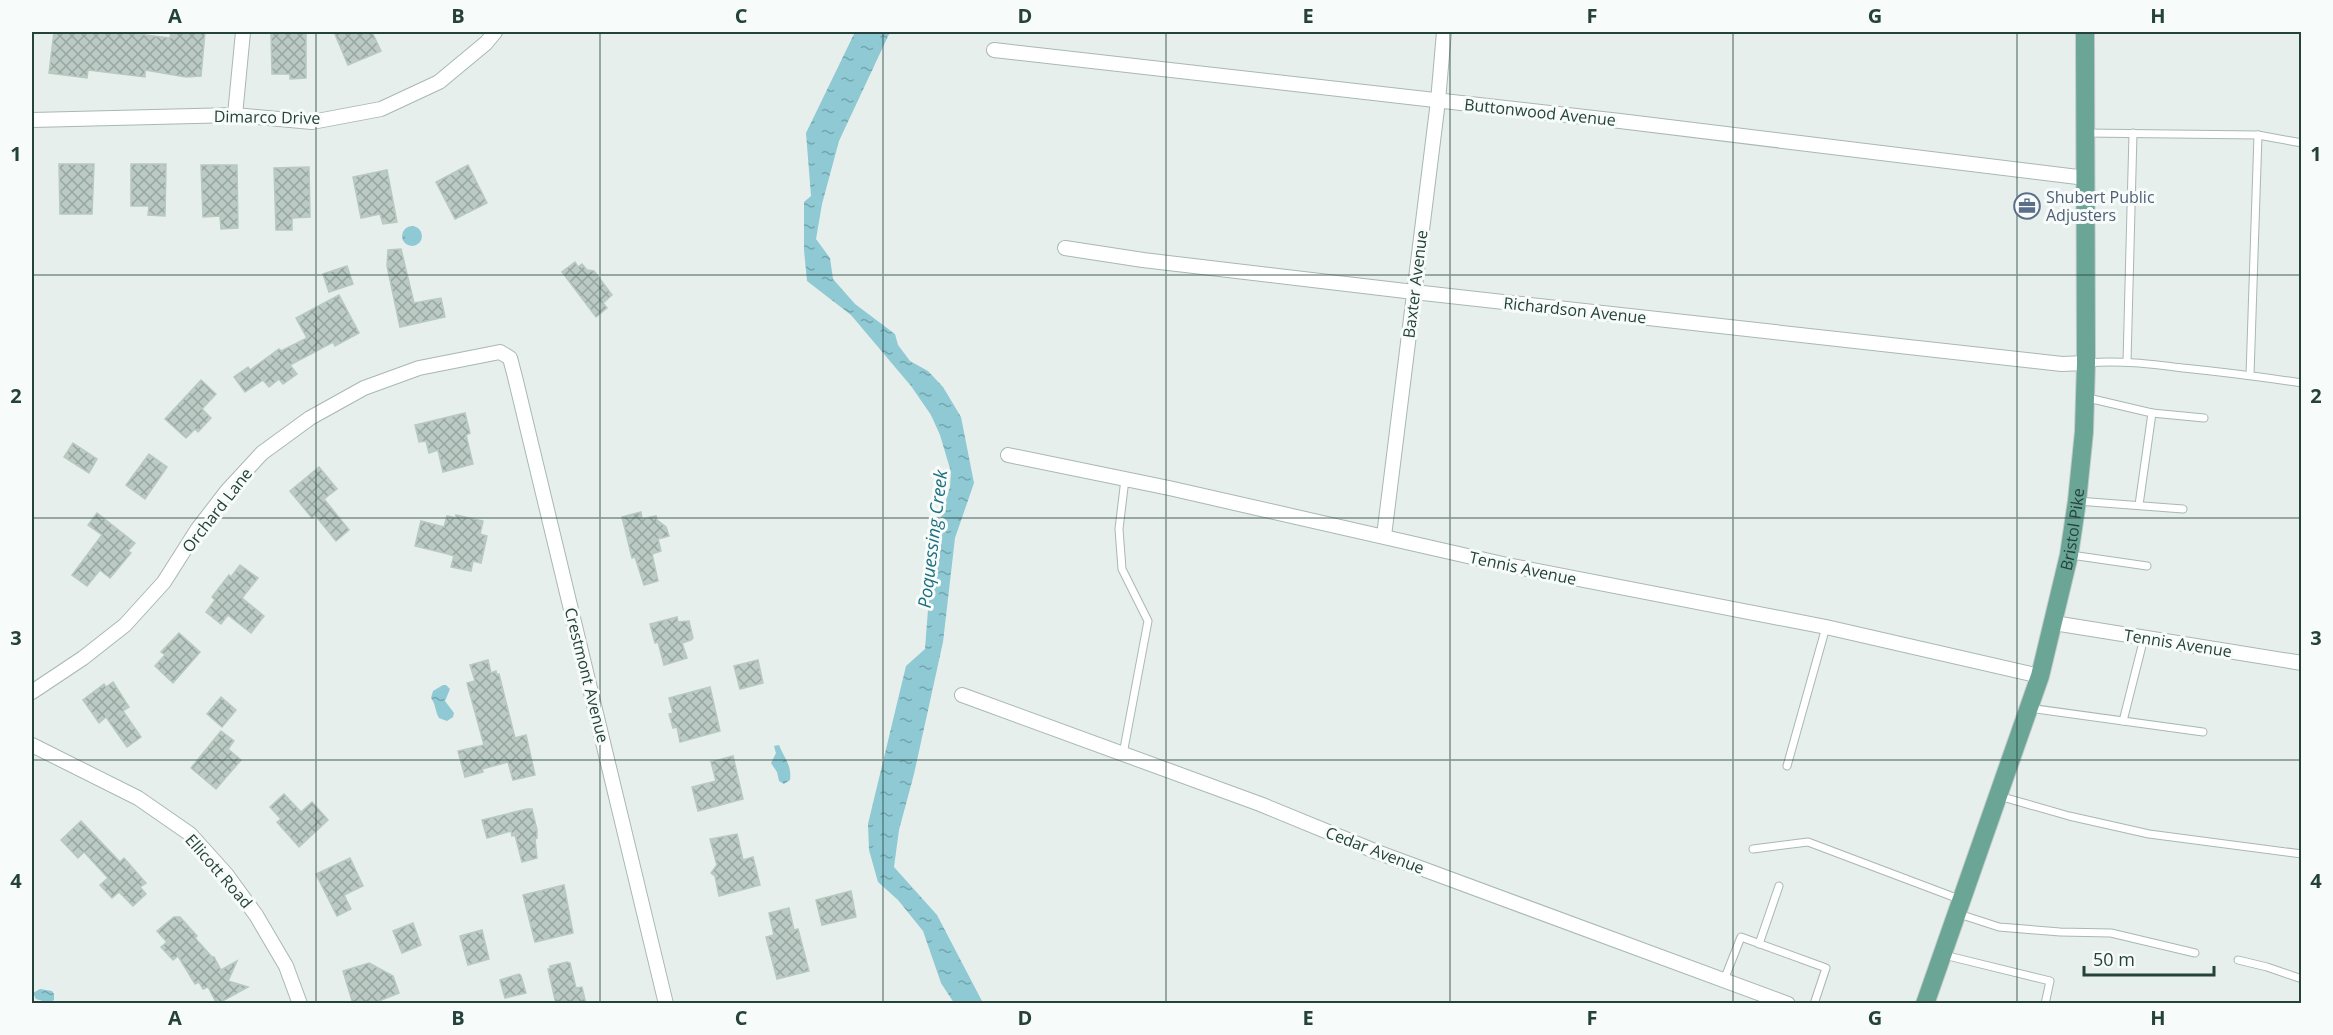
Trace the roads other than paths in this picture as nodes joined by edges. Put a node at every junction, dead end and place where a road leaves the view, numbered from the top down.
1 (243, 32) edge
2 (495, 32) edge
3 (1444, 32) edge
4 (2085, 32) edge
5 (994, 50) dead end
6 (1438, 101) junction
7 (236, 115) junction
8 (32, 120) edge
9 (2085, 133) junction
10 (2133, 133) junction
11 (2258, 135) junction
12 (2301, 142) edge
13 (2086, 178) junction
14 (1065, 248) dead end
15 (1414, 292) junction
16 (500, 352) joint
17 (2127, 362) junction
18 (2086, 363) junction
19 (2250, 375) junction
20 (2301, 383) edge
21 (2085, 397) junction
22 (2152, 413) junction
23 (2204, 418) dead end
24 (1008, 455) dead end
25 (1125, 479) junction
26 (2077, 501) junction
27 (2139, 506) junction
28 (2183, 509) dead end
29 (1384, 536) junction
30 (2069, 555) junction
31 (2147, 566) dead end
32 (2054, 623) junction
33 (1826, 627) junction
34 (2145, 638) junction
35 (2301, 663) edge
36 (2040, 676) junction
37 (32, 692) edge
38 (962, 695) dead end
39 (2030, 708) junction
40 (2123, 721) junction
41 (2203, 732) dead end
42 (32, 745) edge
43 (1124, 754) junction
44 (1787, 766) dead end
45 (1999, 796) junction
46 (1753, 849) dead end
47 (2301, 854) edge
48 (1779, 886) dead end
49 (1959, 907) junction
50 (1759, 944) junction
51 (2195, 953) dead end
52 (1942, 955) junction
53 (2238, 960) dead end
54 (2301, 979) edge
55 (1724, 980) junction
56 (300, 1004) edge
57 (666, 1004) edge
58 (1788, 1004) edge
59 (1815, 1004) edge
60 (1925, 1004) edge
61 (2045, 1004) edge

1 - 7 street
2 - 7 street, Dimarco Drive
3 - 6 street, Baxter Avenue
4 - 9 main road, Bristol Pike
5 - 6 street, Buttonwood Avenue
6 - 13 street, Buttonwood Avenue
6 - 15 street, Baxter Avenue
7 - 8 street, Dimarco Drive
9 - 10 lane
9 - 13 main road, Bristol Pike
10 - 11 lane
10 - 17 lane
11 - 12 lane
11 - 19 lane
13 - 18 main road, Bristol Pike
14 - 15 street, Richardson Avenue
15 - 18 street, Richardson Avenue
15 - 29 street, Baxter Avenue
16 - 37 street, Orchard Lane
16 - 57 street, Crestmont Avenue
17 - 18 lane
17 - 19 lane
18 - 21 main road, Bristol Pike
19 - 20 lane
21 - 22 lane
21 - 26 main road, Bristol Pike
22 - 23 lane
22 - 27 lane
24 - 25 street, Tennis Avenue
25 - 29 street, Tennis Avenue
25 - 43 lane
26 - 27 lane
26 - 30 main road, Bristol Pike
27 - 28 lane
29 - 33 street, Tennis Avenue
30 - 31 lane
30 - 32 main road, Bristol Pike
32 - 34 street, Tennis Avenue
32 - 36 main road, Bristol Pike
33 - 36 street, Tennis Avenue
33 - 44 lane
34 - 35 street, Tennis Avenue
34 - 40 lane
36 - 39 main road, Bristol Pike
38 - 43 street, Cedar Avenue
39 - 40 lane
39 - 45 main road, Bristol Pike
40 - 41 lane
42 - 56 street, Ellicott Road
43 - 55 street, Cedar Avenue
45 - 47 lane
45 - 49 main road, Bristol Pike
46 - 49 lane
48 - 50 lane
49 - 51 lane
49 - 52 main road, Bristol Pike
50 - 55 lane
50 - 59 lane
52 - 60 main road, Bristol Pike
52 - 61 lane
53 - 54 lane
55 - 58 street, Cedar Avenue

